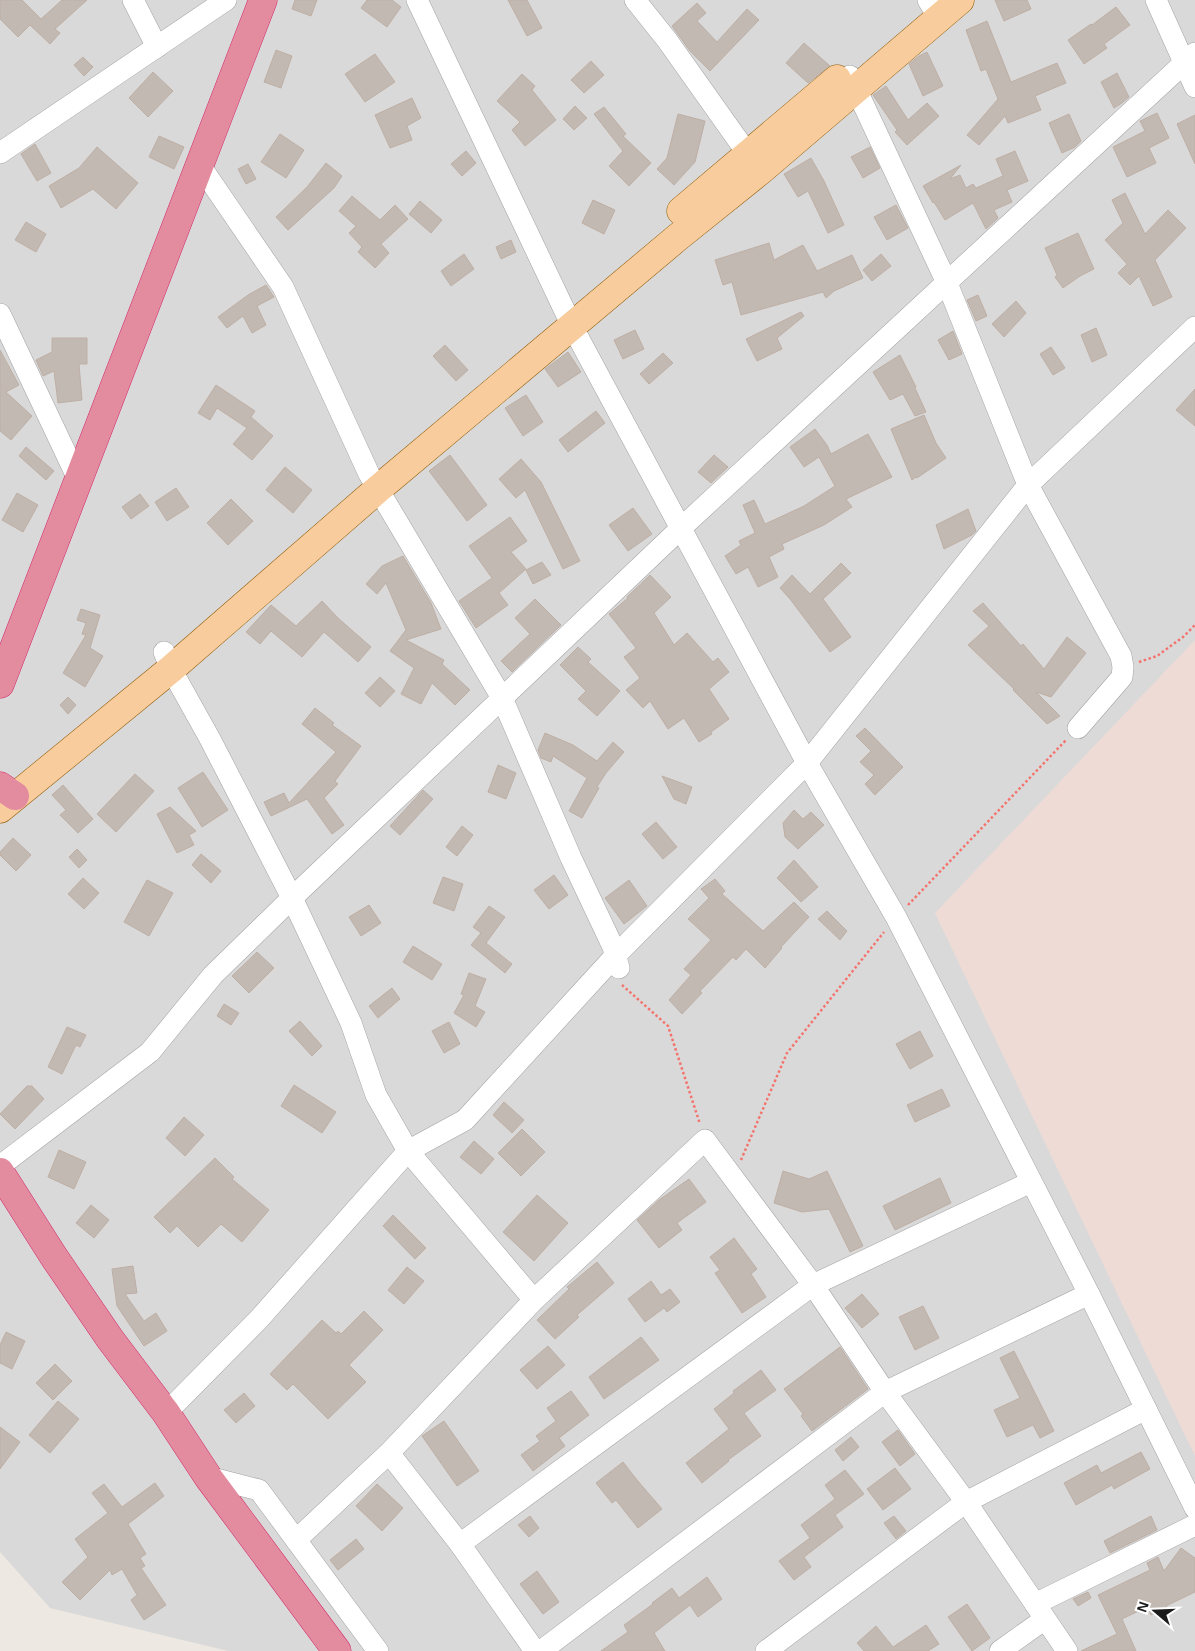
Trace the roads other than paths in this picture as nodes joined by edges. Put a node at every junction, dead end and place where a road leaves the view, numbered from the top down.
1 (133, 0) edge
2 (226, 0) edge
3 (249, 0) edge
4 (263, 0) edge
5 (417, 0) edge
6 (635, 0) edge
7 (960, 0) edge
8 (1156, 0) edge
9 (932, 5) edge
10 (157, 47) junction
11 (1189, 59) edge
12 (852, 79) junction
13 (1195, 87) edge
14 (0, 153) edge
15 (754, 163) junction
16 (199, 164) junction
17 (947, 283) junction
18 (0, 314) edge
19 (567, 318) junction
20 (1195, 327) edge
21 (74, 470) junction
22 (374, 482) junction
23 (1028, 485) junction
24 (680, 530) junction
25 (0, 635) edge
26 (167, 661) junction
27 (0, 684) edge
28 (502, 698) junction
29 (1078, 728) dead end
30 (807, 763) junction
31 (4, 794) edge
32 (292, 898) junction
33 (618, 964) junction
34 (408, 1151) junction
35 (0, 1166) edge
36 (0, 1172) edge
37 (1031, 1182) junction
38 (813, 1285) junction
39 (1089, 1294) junction
40 (534, 1300) junction
41 (885, 1392) junction
42 (1146, 1409) junction
43 (166, 1414) junction
44 (389, 1453) junction
45 (208, 1477) junction
46 (966, 1502) junction
47 (1195, 1508) edge
48 (1195, 1524) edge
49 (296, 1540) junction
50 (460, 1544) junction
51 (1040, 1611) junction
52 (337, 1651) edge
53 (378, 1651) edge
54 (535, 1651) edge
55 (541, 1651) edge
56 (766, 1651) edge
57 (1000, 1651) edge
58 (1067, 1651) edge

1 - 10 street
2 - 10 street
3 - 21 highway
4 - 16 highway
5 - 19 street
6 - 15 street
7 - 9 main road
8 - 11 street
9 - 12 main road
10 - 14 street
11 - 13 street
11 - 17 street
12 - 15 main road
12 - 17 street
15 - 19 main road
16 - 21 highway
16 - 22 street
17 - 23 street
17 - 24 street
18 - 21 street
19 - 22 main road
19 - 24 street
20 - 23 street
21 - 25 highway
21 - 27 highway
22 - 26 main road
22 - 28 street
23 - 29 street
23 - 30 street
24 - 28 street
24 - 30 street
26 - 31 main road
26 - 32 street
28 - 32 street
28 - 33 street
30 - 33 street
30 - 37 street
32 - 34 street
32 - 35 street
33 - 34 street
34 - 40 street
34 - 43 street
36 - 43 highway
37 - 38 street
37 - 39 street
38 - 40 street
38 - 41 street
38 - 50 street
39 - 41 street
39 - 42 street
40 - 44 street
41 - 46 street
41 - 55 street
42 - 46 street
42 - 47 street
43 - 45 highway
44 - 49 street
44 - 50 street
45 - 49 street
45 - 52 highway
46 - 51 street
46 - 56 street
48 - 51 street
49 - 53 street
50 - 54 street
51 - 57 street
51 - 58 street

